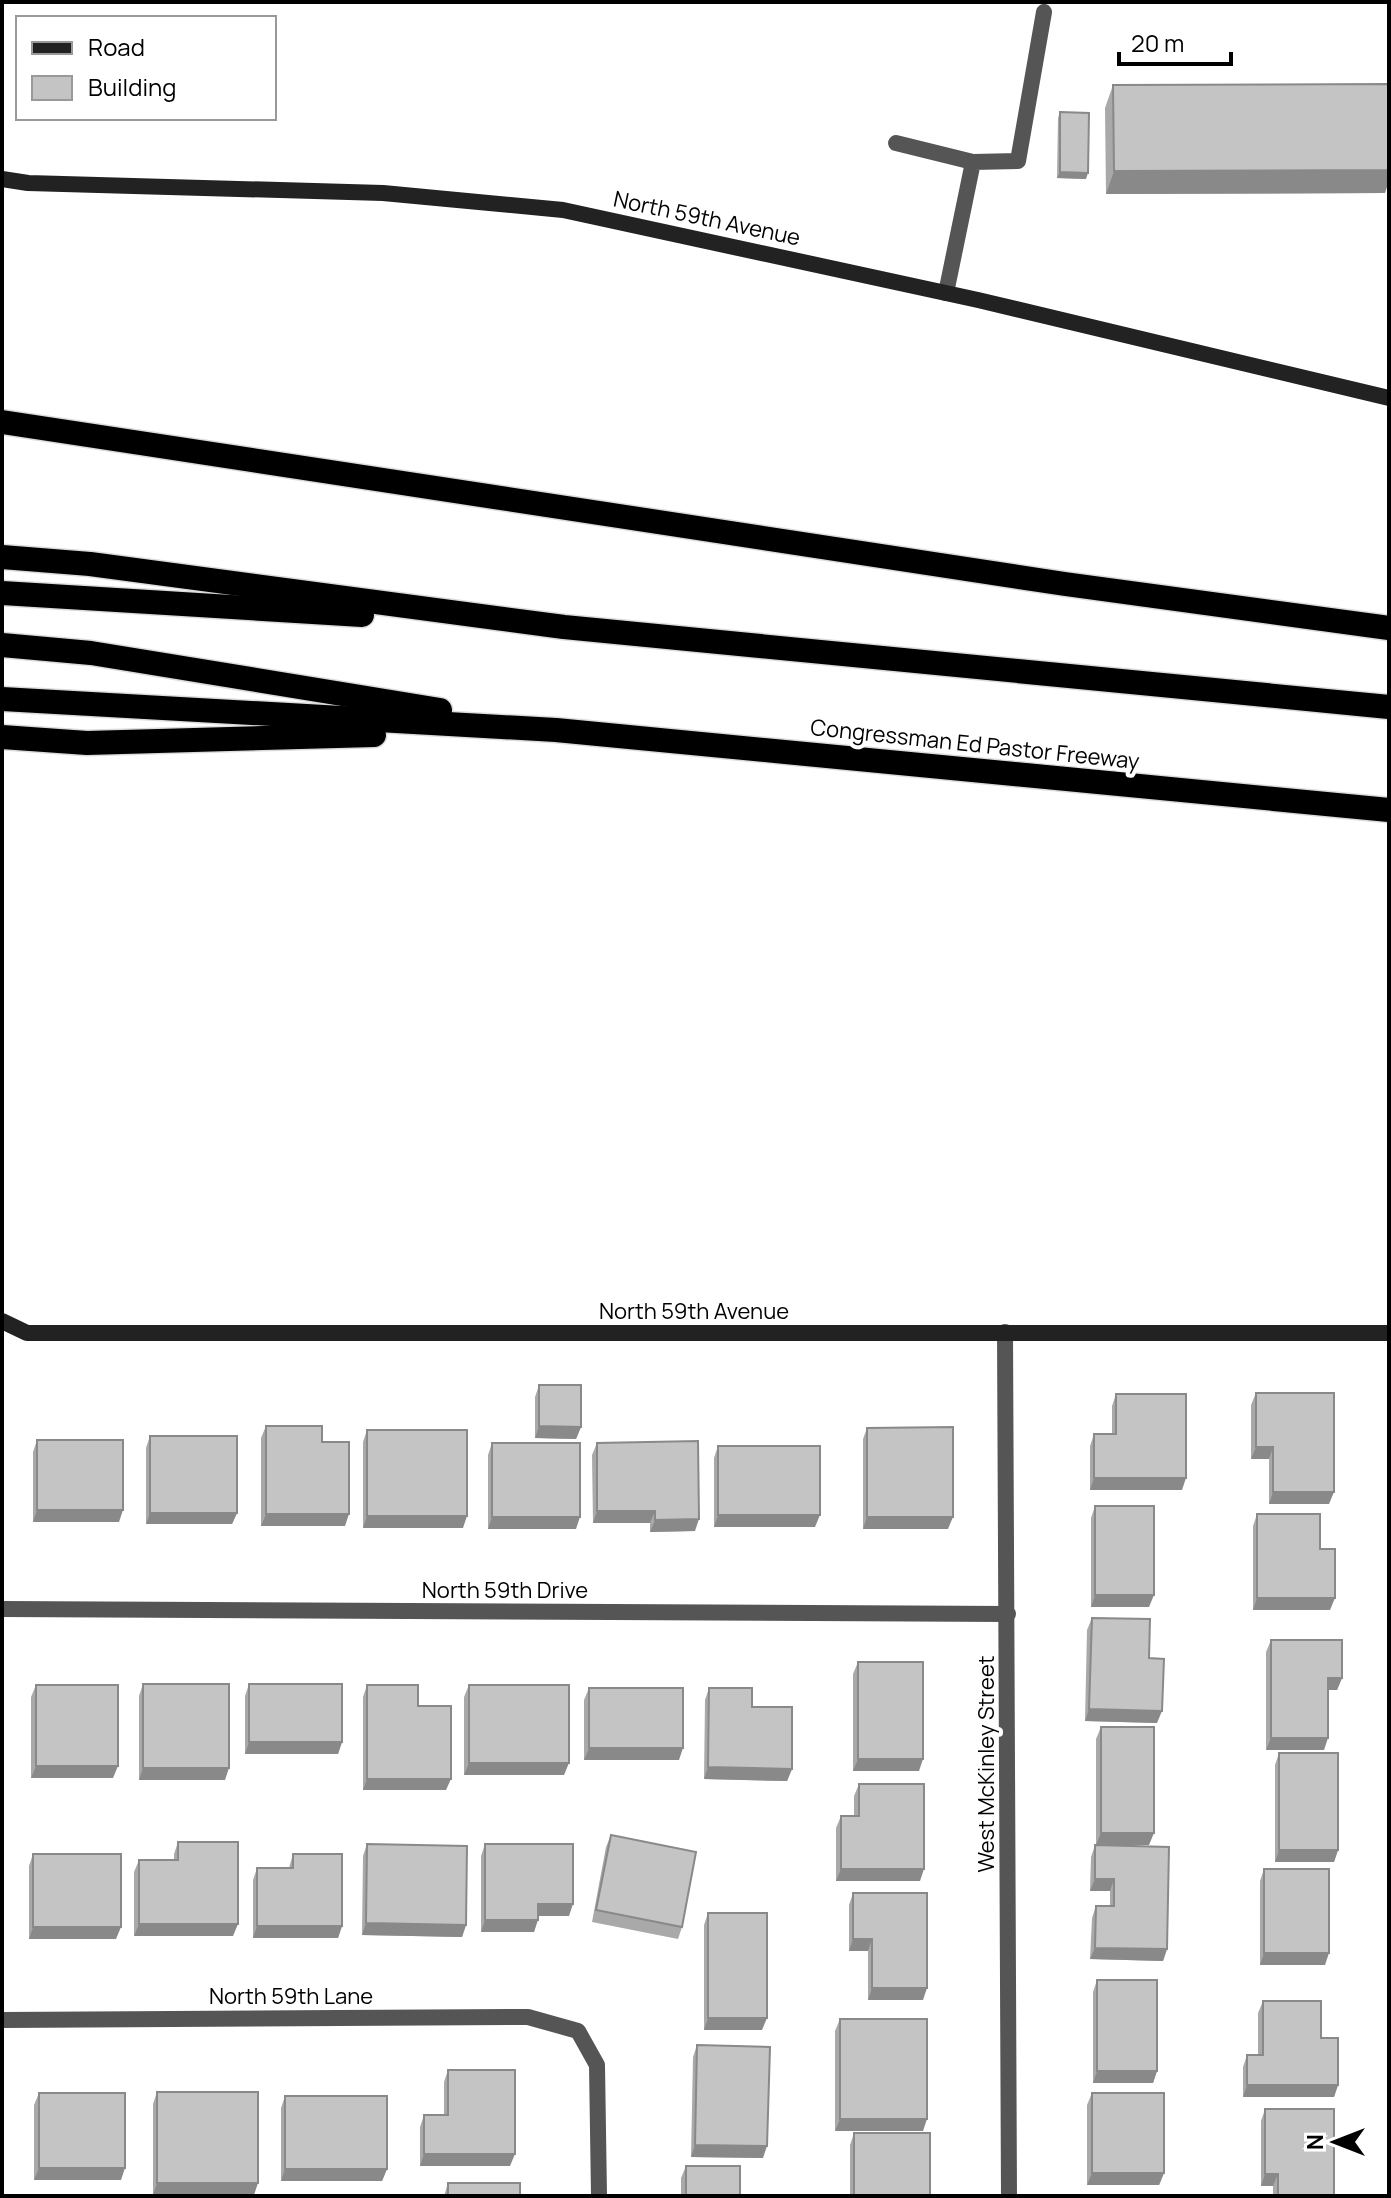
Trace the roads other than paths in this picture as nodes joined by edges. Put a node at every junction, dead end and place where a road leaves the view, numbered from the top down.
1 (1044, 12) dead end
2 (896, 143) dead end
3 (973, 162) junction
4 (2, 179) edge
5 (946, 293) junction
6 (1389, 398) edge
7 (2, 422) edge
8 (2, 557) edge
9 (2, 593) edge
10 (564, 627) junction
11 (1389, 628) edge
12 (2, 645) edge
13 (2, 699) edge
14 (1389, 707) edge
15 (556, 730) junction
16 (2, 737) edge
17 (1389, 810) edge
18 (2, 1321) edge
19 (1005, 1332) junction
20 (1389, 1333) edge
21 (2, 1609) edge
22 (1008, 1614) junction
23 (2, 2020) edge
24 (599, 2196) edge
25 (1009, 2196) edge

1 - 3 street
2 - 3 street
3 - 5 street
4 - 5 main road, North 59th Avenue
5 - 6 main road, North 59th Avenue
7 - 11 highway
8 - 10 highway
9 - 10 highway
10 - 14 highway
12 - 15 highway
13 - 15 highway
15 - 16 highway
15 - 17 highway, Congressman Ed Pastor Freeway
18 - 19 main road, North 59th Avenue
19 - 20 main road, North 59th Avenue
19 - 22 street, West McKinley Street
21 - 22 street, North 59th Drive
22 - 25 street, West McKinley Street
23 - 24 street, North 59th Lane

